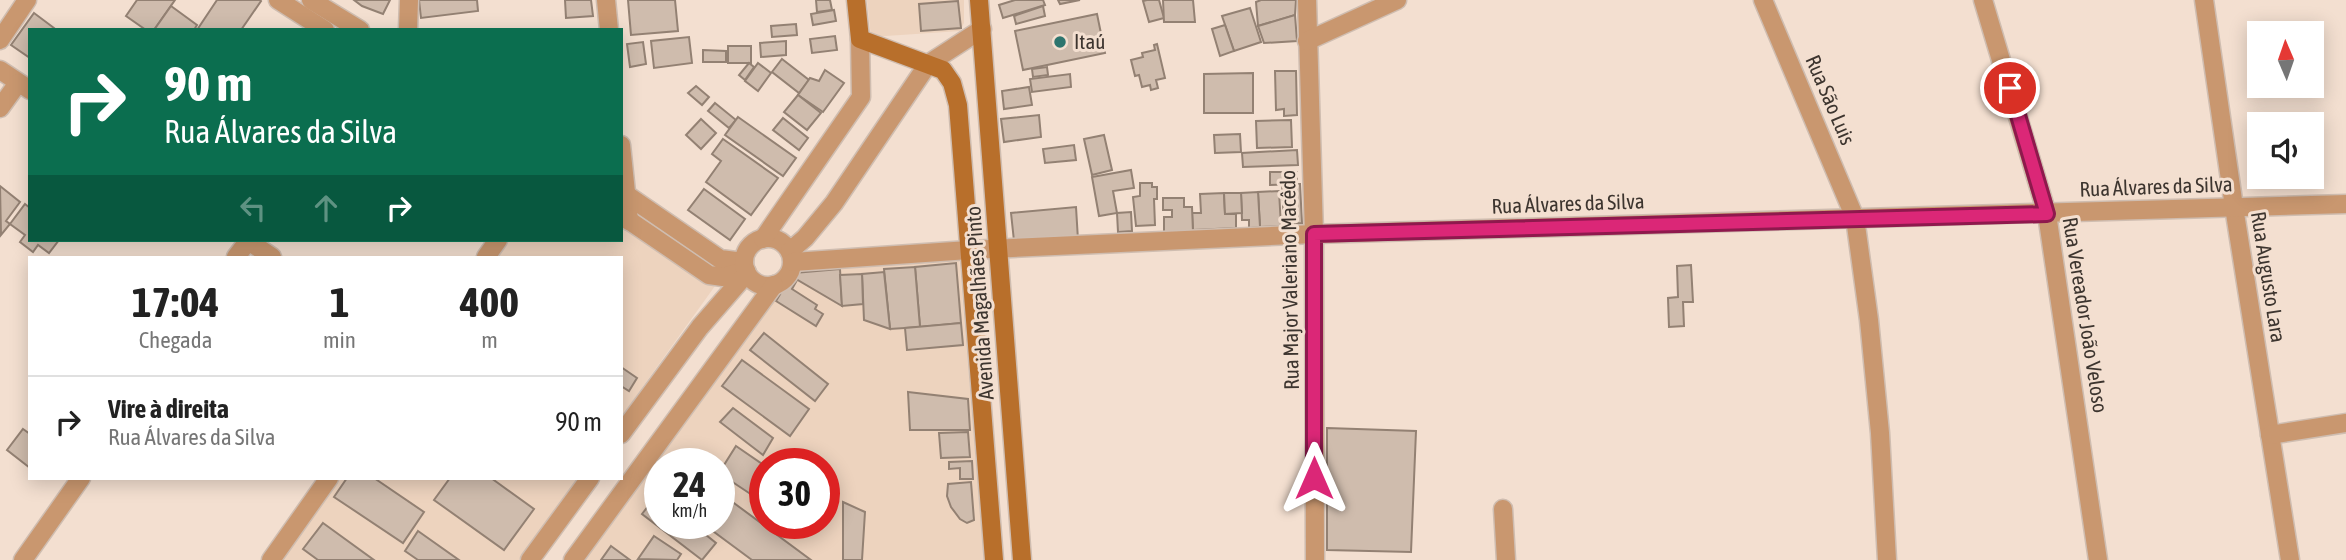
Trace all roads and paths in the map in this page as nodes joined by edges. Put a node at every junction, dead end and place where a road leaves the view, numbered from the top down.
1 (27, 0) edge
2 (278, 0) edge
3 (312, 0) edge
4 (409, 0) edge
5 (606, 0) edge
6 (856, 0) edge
7 (979, 0) edge
8 (1307, 0) edge
9 (1397, 0) edge
10 (1763, 0) edge
11 (1983, 0) edge
12 (2204, 0) edge
13 (322, 28) edge
14 (357, 28) edge
15 (408, 28) edge
16 (609, 28) edge
17 (982, 36) junction
18 (860, 39) junction
19 (0, 40) edge
20 (1307, 41) junction
21 (928, 64) junction
22 (0, 70) edge
23 (24, 87) edge
24 (0, 108) edge
25 (624, 193) edge
26 (2346, 204) edge
27 (2234, 207) junction
28 (2047, 214) junction
29 (625, 218) edge
30 (1855, 218) junction
31 (1314, 234) junction
32 (763, 239) junction
33 (251, 242) edge
34 (999, 248) junction
35 (969, 250) junction
36 (271, 256) edge
37 (791, 257) junction
38 (746, 268) junction
39 (774, 285) junction
40 (2346, 423) edge
41 (623, 431) edge
42 (2270, 435) junction
43 (80, 480) edge
44 (329, 480) edge
45 (589, 480) edge
46 (1503, 509) dead end
47 (540, 557) edge
48 (23, 560) edge
49 (271, 560) edge
50 (573, 560) edge
51 (994, 560) edge
52 (1022, 560) edge
53 (1315, 560) edge
54 (1506, 560) edge
55 (1887, 560) edge
56 (2098, 560) edge
57 (2290, 560) edge

1 - 19 street
2 - 13 street
3 - 14 street
4 - 15 street
5 - 16 street
6 - 18 main road
7 - 17 main road, Avenida Magalhães Pinto
8 - 20 street, Rua Major Valeriano Macêdo
9 - 20 street
10 - 30 street, Rua São Luis
11 - 28 street, Rua Vereador João Veloso
12 - 27 street, Rua Augusto Lara
17 - 21 street
17 - 34 main road, Avenida Magalhães Pinto
18 - 21 main road
18 - 32 street
20 - 31 street, Rua Major Valeriano Macêdo
21 - 35 main road, Avenida Magalhães Pinto
21 - 37 street
22 - 23 street
23 - 24 street
25 - 29 street
25 - 38 street
26 - 27 street, Rua Álvares da Silva
27 - 28 street, Rua Álvares da Silva
27 - 42 street, Rua Augusto Lara
28 - 30 street, Rua Álvares da Silva
28 - 56 street, Rua Vereador João Veloso
29 - 38 street
30 - 31 street, Rua Álvares da Silva
30 - 55 street, Rua São Luis
31 - 34 street, Rua Álvares da Silva
31 - 53 street, Rua Major Valeriano Macêdo
32 - 37 street
32 - 38 street
33 - 36 street
34 - 35 street, Rua Álvares da Silva
34 - 52 main road, Avenida Magalhães Pinto
35 - 37 street, Rua Álvares da Silva
35 - 51 main road, Avenida Magalhães Pinto
37 - 39 street
38 - 39 street
38 - 41 street
39 - 50 street
40 - 42 street
42 - 57 street, Rua Augusto Lara
43 - 48 street
44 - 49 street
45 - 47 street
46 - 54 street

